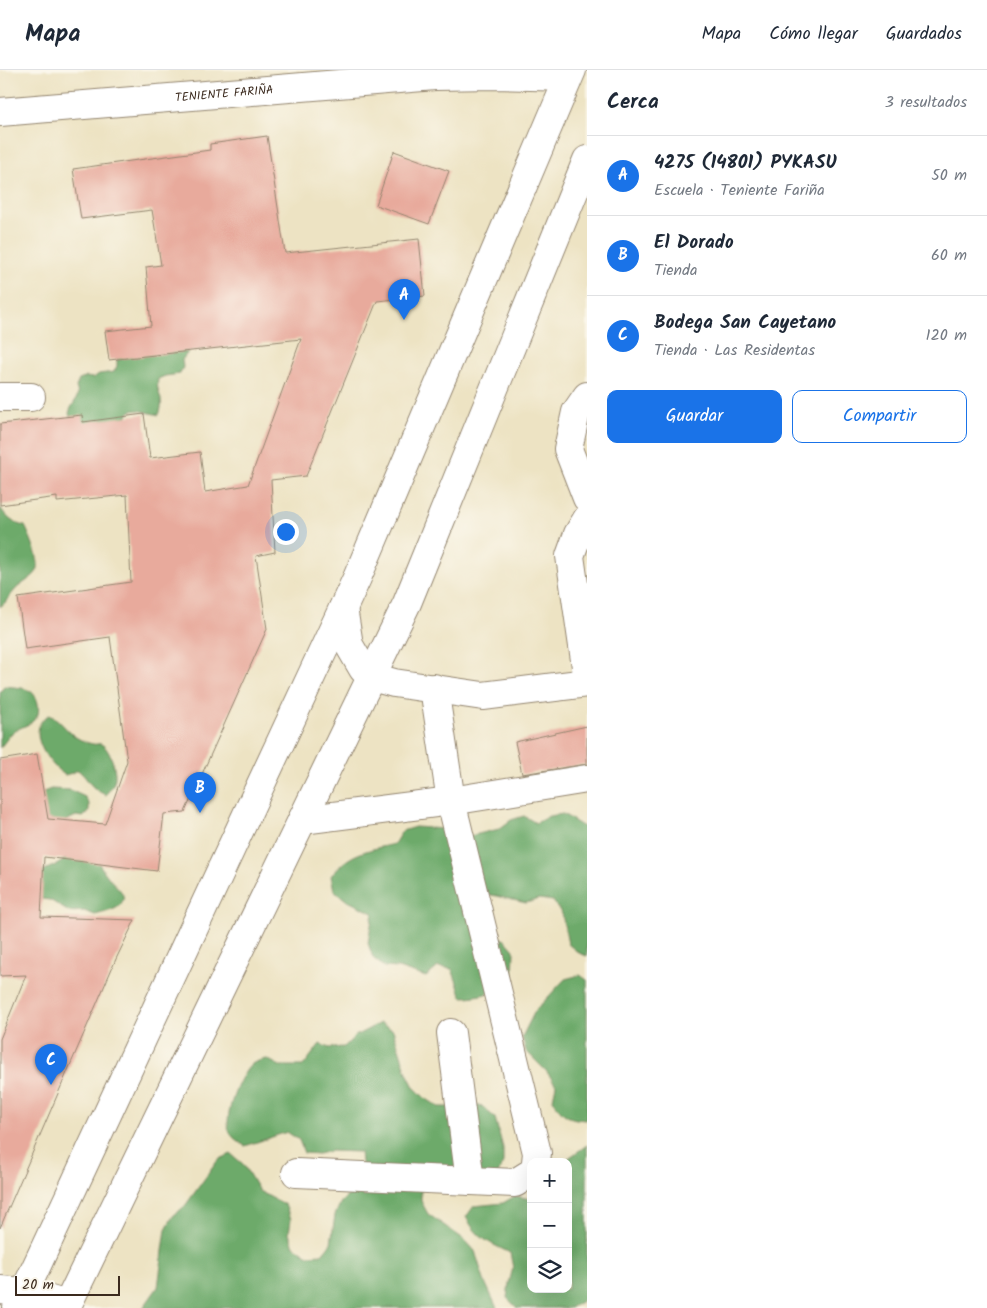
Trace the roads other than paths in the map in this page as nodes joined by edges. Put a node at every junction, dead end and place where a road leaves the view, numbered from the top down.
1 (435, 73) edge
2 (575, 76) edge
3 (0, 112) edge
4 (587, 160) edge
5 (31, 396) dead end
6 (587, 396) edge
7 (0, 397) edge
8 (587, 498) edge
9 (587, 519) edge
10 (343, 608) junction
11 (587, 674) edge
12 (372, 677) junction
13 (587, 683) edge
14 (434, 688) junction
15 (587, 779) edge
16 (452, 801) junction
17 (302, 820) junction
18 (451, 1033) dead end
19 (537, 1158) edge
20 (296, 1174) dead end
21 (527, 1176) edge
22 (470, 1181) junction
23 (13, 1296) edge
24 (66, 1307) edge

1 - 2 main road, TENIENTE FARIÑA
1 - 3 main road, TENIENTE FARIÑA
2 - 10 main road
4 - 12 main road
5 - 7 main road
6 - 8 main road
9 - 11 main road
10 - 12 main road
10 - 23 main road
12 - 14 main road
12 - 17 main road
13 - 14 main road
14 - 16 main road
15 - 16 main road
16 - 17 main road
16 - 19 main road
17 - 24 main road
18 - 22 main road
20 - 22 main road
21 - 22 main road
23 - 24 main road

